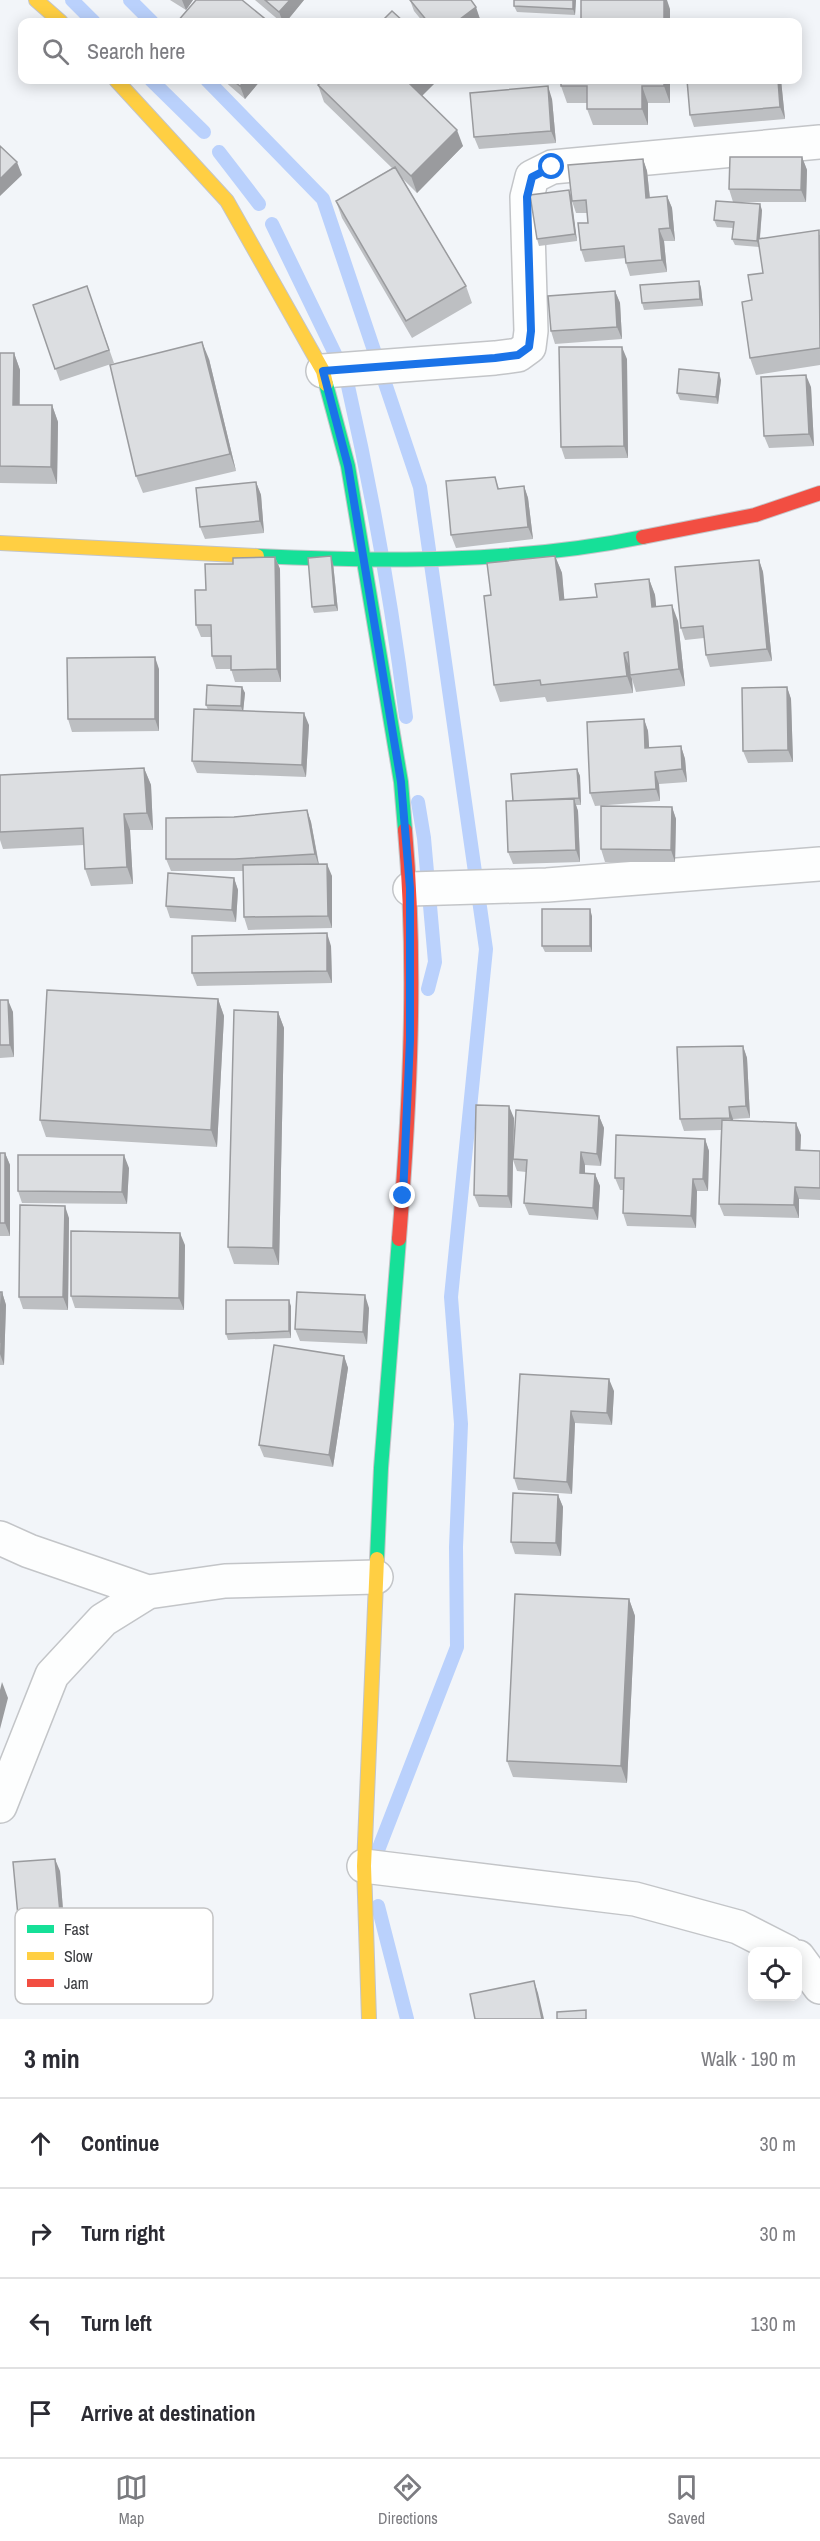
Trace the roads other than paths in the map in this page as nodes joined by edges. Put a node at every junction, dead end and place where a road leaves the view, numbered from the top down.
1 (36, 0) edge
2 (56, 18) edge
3 (120, 84) edge
4 (820, 142) edge
5 (323, 371) junction
6 (820, 493) edge
7 (0, 543) edge
8 (365, 561) junction
9 (820, 864) edge
10 (410, 889) junction
11 (0, 1538) edge
12 (376, 1577) junction
13 (148, 1592) junction
14 (0, 1806) edge
15 (364, 1866) junction
16 (777, 1947) edge
17 (802, 1962) edge
18 (820, 1987) edge
19 (369, 2019) edge

1 - 2 main road
3 - 5 main road
4 - 5 street
5 - 8 main road
6 - 8 main road
7 - 8 main road
8 - 10 main road
9 - 10 street
10 - 12 main road
11 - 13 street
12 - 13 street
12 - 15 main road
13 - 14 street
15 - 16 street
15 - 19 main road
17 - 18 street

